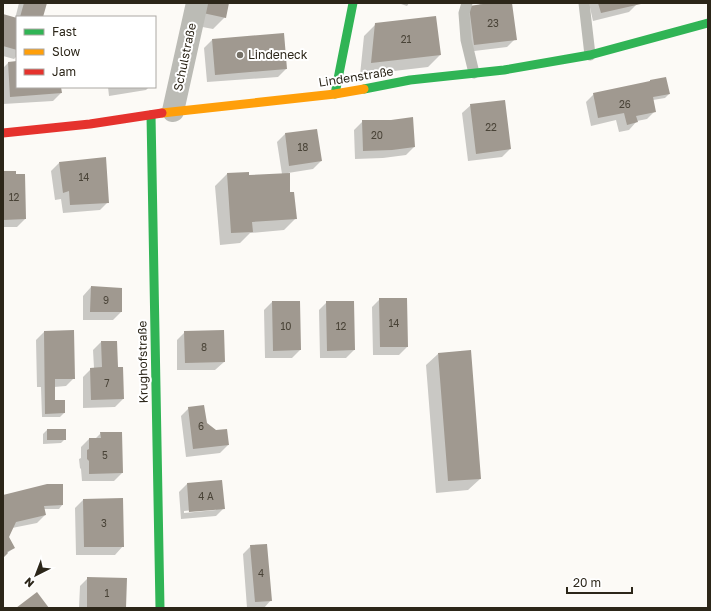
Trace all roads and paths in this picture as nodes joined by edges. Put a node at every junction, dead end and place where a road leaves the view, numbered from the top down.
1 (197, 3) edge
2 (353, 3) edge
3 (467, 3) edge
4 (584, 3) edge
5 (708, 23) edge
6 (590, 55) junction
7 (474, 73) junction
8 (335, 94) junction
9 (173, 111) junction
10 (151, 115) junction
11 (3, 133) edge
12 (160, 608) edge

1 - 9 street, Schulstraße
2 - 8 street
3 - 7 lane
4 - 6 lane
5 - 6 street, Lindenstraße
6 - 7 street, Lindenstraße
7 - 8 street, Lindenstraße
8 - 9 street, Lindenstraße
9 - 10 street, Lindenstraße
10 - 11 street, Lindenstraße
10 - 12 street, Krughofstraße

